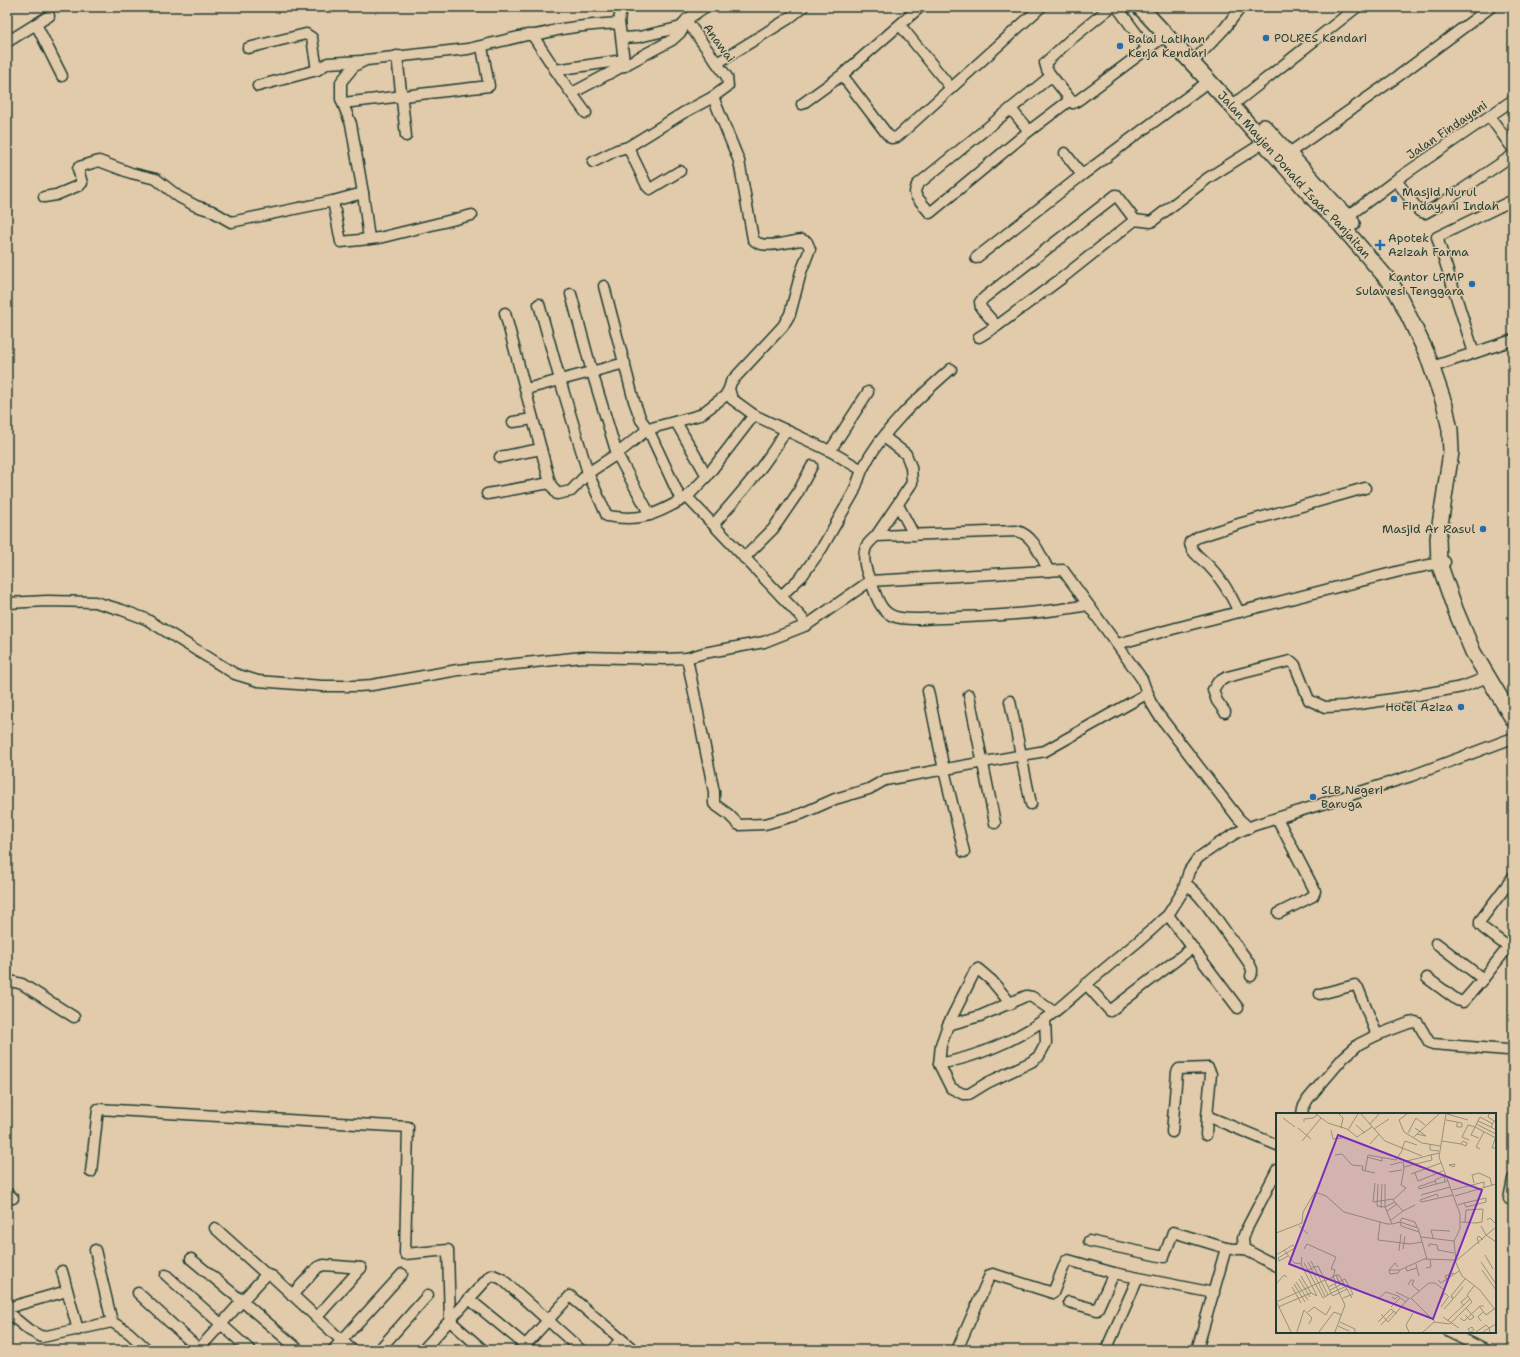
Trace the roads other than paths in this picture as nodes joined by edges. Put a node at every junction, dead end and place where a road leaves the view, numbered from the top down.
1 (621, 7) edge
2 (705, 7) edge
3 (803, 7) edge
4 (920, 7) edge
5 (1041, 7) edge
6 (1111, 7) edge
7 (1117, 7) edge
8 (1140, 7) edge
9 (1154, 7) edge
10 (1241, 7) edge
11 (1357, 7) edge
12 (1480, 7) edge
13 (1491, 7) edge
14 (48, 16) dead end
15 (619, 23) junction
16 (36, 24) junction
17 (684, 24) junction
18 (900, 25) junction
19 (1166, 35) junction
20 (533, 36) junction
21 (622, 38) junction
22 (7, 42) edge
23 (482, 47) junction
24 (248, 48) dead end
25 (1148, 49) junction
26 (398, 56) junction
27 (1196, 59) junction
28 (366, 60) junction
29 (624, 63) junction
30 (717, 63) junction
31 (317, 70) junction
32 (555, 70) junction
33 (842, 74) junction
34 (62, 76) dead end
35 (1051, 76) junction
36 (1209, 81) junction
37 (258, 86) dead end
38 (951, 88) junction
39 (576, 91) dead end
40 (402, 96) junction
41 (713, 97) junction
42 (1070, 100) junction
43 (1240, 100) junction
44 (1513, 100) edge
45 (343, 103) junction
46 (802, 104) dead end
47 (1012, 109) junction
48 (586, 113) dead end
49 (1490, 117) junction
50 (1029, 131) junction
51 (406, 136) dead end
52 (1265, 142) junction
53 (628, 146) junction
54 (1513, 149) edge
55 (1287, 151) junction
56 (1065, 153) dead end
57 (1513, 155) edge
58 (594, 162) dead end
59 (680, 171) dead end
60 (1082, 175) junction
61 (1396, 180) junction
62 (363, 193) junction
63 (1319, 196) junction
64 (44, 197) dead end
65 (333, 200) junction
66 (1513, 200) edge
67 (472, 215) dead end
68 (1347, 217) junction
69 (1135, 220) junction
70 (369, 239) junction
71 (976, 258) dead end
72 (604, 286) dead end
73 (571, 294) dead end
74 (539, 304) dead end
75 (505, 313) dead end
76 (997, 326) junction
77 (979, 337) dead end
78 (1513, 340) edge
79 (1474, 353) junction
80 (625, 363) junction
81 (1436, 366) junction
82 (951, 369) dead end
83 (592, 372) junction
84 (560, 380) junction
85 (526, 389) junction
86 (729, 389) junction
87 (868, 392) dead end
88 (754, 415) junction
89 (533, 419) junction
90 (513, 422) dead end
91 (676, 422) junction
92 (648, 429) junction
93 (786, 430) junction
94 (884, 437) junction
95 (541, 449) junction
96 (830, 451) junction
97 (617, 454) junction
98 (500, 457) dead end
99 (812, 466) dead end
100 (862, 470) junction
101 (588, 473) junction
102 (707, 476) junction
103 (550, 483) junction
104 (1365, 488) dead end
105 (487, 494) dead end
106 (684, 499) junction
107 (898, 505) junction
108 (650, 515) junction
109 (714, 524) junction
110 (914, 535) junction
111 (876, 536) junction
112 (744, 558) junction
113 (1443, 562) junction
114 (1048, 571) junction
115 (870, 581) junction
116 (781, 596) junction
117 (7, 603) edge
118 (1088, 605) junction
119 (1239, 612) junction
120 (807, 626) junction
121 (1117, 644) junction
122 (687, 658) junction
123 (1488, 677) junction
124 (928, 691) dead end
125 (1148, 693) junction
126 (969, 695) dead end
127 (1010, 701) dead end
128 (1513, 701) edge
129 (1225, 712) dead end
130 (1513, 719) edge
131 (1513, 738) edge
132 (1021, 756) junction
133 (982, 763) junction
134 (944, 770) junction
135 (1031, 804) dead end
136 (1277, 818) junction
137 (995, 823) dead end
138 (1249, 828) junction
139 (964, 852) dead end
140 (1513, 877) edge
141 (1186, 884) junction
142 (1279, 913) dead end
143 (1168, 915) junction
144 (1436, 944) dead end
145 (1510, 944) edge
146 (1192, 948) junction
147 (1251, 976) dead end
148 (1427, 978) dead end
149 (1483, 979) junction
150 (7, 980) edge
151 (1086, 984) junction
152 (1320, 994) dead end
153 (1011, 1004) junction
154 (1238, 1008) dead end
155 (1054, 1012) junction
156 (74, 1017) dead end
157 (1045, 1019) junction
158 (948, 1025) junction
159 (1377, 1035) junction
160 (1507, 1050) dead end
161 (939, 1064) junction
162 (1302, 1113) edge
163 (1207, 1116) junction
164 (1172, 1132) dead end
165 (1206, 1135) dead end
166 (1276, 1145) edge
167 (91, 1172) dead end
168 (1276, 1172) edge
169 (1513, 1179) edge
170 (1509, 1199) dead end
171 (215, 1228) dead end
172 (1089, 1241) dead end
173 (1226, 1248) junction
174 (1244, 1248) junction
175 (95, 1250) dead end
176 (191, 1259) dead end
177 (1276, 1265) edge
178 (62, 1271) dead end
179 (1114, 1273) junction
180 (402, 1274) dead end
181 (166, 1275) dead end
182 (267, 1275) junction
183 (1138, 1278) junction
184 (67, 1291) junction
185 (138, 1293) dead end
186 (1214, 1293) junction
187 (292, 1295) junction
188 (428, 1295) dead end
189 (469, 1299) junction
190 (242, 1301) junction
191 (1069, 1302) dead end
192 (7, 1308) edge
193 (7, 1312) edge
194 (316, 1318) junction
195 (548, 1320) junction
196 (450, 1321) junction
197 (112, 1322) junction
198 (220, 1324) junction
199 (78, 1330) junction
200 (1451, 1333) edge
201 (621, 1339) junction
202 (341, 1340) junction
203 (570, 1346) edge
204 (523, 1348) edge
205 (148, 1350) edge
206 (199, 1350) edge
207 (250, 1350) edge
208 (299, 1350) edge
209 (333, 1350) edge
210 (352, 1350) edge
211 (379, 1350) edge
212 (423, 1350) edge
213 (483, 1350) edge
214 (581, 1350) edge
215 (612, 1350) edge
216 (634, 1350) edge
217 (957, 1350) edge
218 (1106, 1350) edge
219 (1197, 1350) edge
220 (1485, 1350) edge

1 - 15 street
2 - 17 street, Anawai
3 - 30 street
4 - 18 street
5 - 38 street
6 - 35 street
7 - 25 street
8 - 19 highway, Jalan Mayjen Donald Isaac Panjaitan
9 - 27 highway, Jalan Mayjen Donald Isaac Panjaitan
10 - 27 street
11 - 43 street
12 - 55 street
13 - 55 street
14 - 16 street
15 - 20 street
15 - 21 street
16 - 22 street
16 - 34 street
17 - 21 street
17 - 29 street
17 - 30 street, Anawai
18 - 33 street
18 - 38 street
19 - 25 street
19 - 27 highway, Jalan Mayjen Donald Isaac Panjaitan
20 - 23 street
20 - 32 street
21 - 29 street
23 - 26 street
23 - 40 street
24 - 31 street
25 - 42 street
26 - 28 street
26 - 40 street
27 - 36 highway, Jalan Mayjen Donald Isaac Panjaitan
27 - 43 highway, Jalan Mayjen Donald Isaac Panjaitan
28 - 31 street
28 - 45 street
29 - 32 street
29 - 39 street
30 - 41 street, Anawai
31 - 37 street
32 - 48 street
33 - 38 street
33 - 46 street
35 - 42 street
35 - 47 street
36 - 52 highway, Jalan Mayjen Donald Isaac Panjaitan
36 - 60 street
40 - 45 street
40 - 51 street
41 - 53 street
41 - 86 street
42 - 50 street
43 - 55 highway, Jalan Mayjen Donald Isaac Panjaitan
44 - 49 street, Jalan Findayani
45 - 62 street
47 - 50 street
47 - 50 street
49 - 54 street
49 - 61 street, Jalan Findayani
52 - 63 highway, Jalan Mayjen Donald Isaac Panjaitan
52 - 69 street
53 - 58 street
53 - 59 street
55 - 63 highway, Jalan Mayjen Donald Isaac Panjaitan
56 - 60 street
57 - 61 street
60 - 71 street
61 - 68 street, Jalan Findayani
62 - 65 street
62 - 70 street
63 - 68 highway, Jalan Mayjen Donald Isaac Panjaitan
63 - 81 highway, Jalan Mayjen Donald Isaac Panjaitan
64 - 65 street
65 - 70 street
66 - 79 street
67 - 70 street
68 - 81 highway, Jalan Mayjen Donald Isaac Panjaitan
69 - 76 street
69 - 76 street
72 - 80 street
73 - 83 street
74 - 84 street
75 - 85 street
76 - 77 street
78 - 79 street
79 - 81 street
80 - 83 street
80 - 92 street
81 - 113 highway, Jalan Mayjen Donald Isaac Panjaitan
82 - 94 street
83 - 84 street
83 - 97 street
84 - 85 street
84 - 101 street
85 - 89 street
86 - 88 street
86 - 91 street
87 - 96 street
88 - 93 street
88 - 102 street
89 - 90 street
89 - 95 street
91 - 92 street
91 - 102 street
92 - 97 street
92 - 106 street
93 - 96 street
93 - 109 street
94 - 100 street
94 - 107 street
95 - 98 street
95 - 103 street
96 - 100 street
97 - 101 street
97 - 108 street
99 - 112 street
100 - 116 street
101 - 103 street
101 - 108 street
102 - 106 street
103 - 105 street
104 - 119 street
106 - 108 street
106 - 109 street
107 - 110 street
107 - 111 street
109 - 112 street
110 - 111 street
110 - 114 street
111 - 115 street
112 - 116 street
113 - 119 street
113 - 123 highway, Jalan Mayjen Donald Isaac Panjaitan
113 - 128 highway, Jalan Mayjen Donald Isaac Panjaitan
114 - 115 street
114 - 118 street
115 - 118 street
115 - 120 street
116 - 120 street
117 - 122 street
118 - 121 street
119 - 121 street
120 - 122 street
121 - 125 street
122 - 134 street
123 - 129 street
123 - 130 highway, Jalan Mayjen Donald Isaac Panjaitan
124 - 134 street
125 - 132 street
125 - 138 street
126 - 133 street
127 - 132 street
131 - 136 street
132 - 133 street
132 - 135 street
133 - 134 street
133 - 137 street
134 - 139 street
136 - 138 street
136 - 142 street
138 - 141 street
140 - 145 street
141 - 143 street
141 - 147 street
143 - 146 street
143 - 151 street
144 - 149 street
145 - 149 street
146 - 151 street
146 - 154 street
148 - 149 street
150 - 156 street
151 - 155 street
152 - 159 street
153 - 155 street
153 - 158 street
153 - 158 street
155 - 157 street
157 - 161 street
157 - 161 street
158 - 161 street
159 - 160 street
159 - 162 street
163 - 164 street
163 - 165 street
163 - 166 street
167 - 196 street
168 - 174 street
169 - 170 street
171 - 182 street
172 - 173 street
173 - 174 street
173 - 186 street
174 - 177 street
175 - 197 street
176 - 190 street
178 - 184 street
179 - 183 street
179 - 191 street
179 - 217 street
180 - 202 street
181 - 198 street
182 - 187 street
182 - 190 street
183 - 186 street
183 - 218 street
184 - 192 street
184 - 199 street
185 - 206 street
186 - 219 street
187 - 194 street
187 - 194 street
188 - 211 street
189 - 195 street
189 - 196 street
189 - 204 street
190 - 198 street
190 - 208 street
193 - 199 street
194 - 202 street
195 - 201 street
195 - 203 street
195 - 204 street
196 - 212 street
196 - 213 street
197 - 199 street
197 - 205 street
198 - 206 street
198 - 207 street
200 - 220 street
201 - 215 street
201 - 216 street
202 - 209 street
202 - 210 street
203 - 214 street

